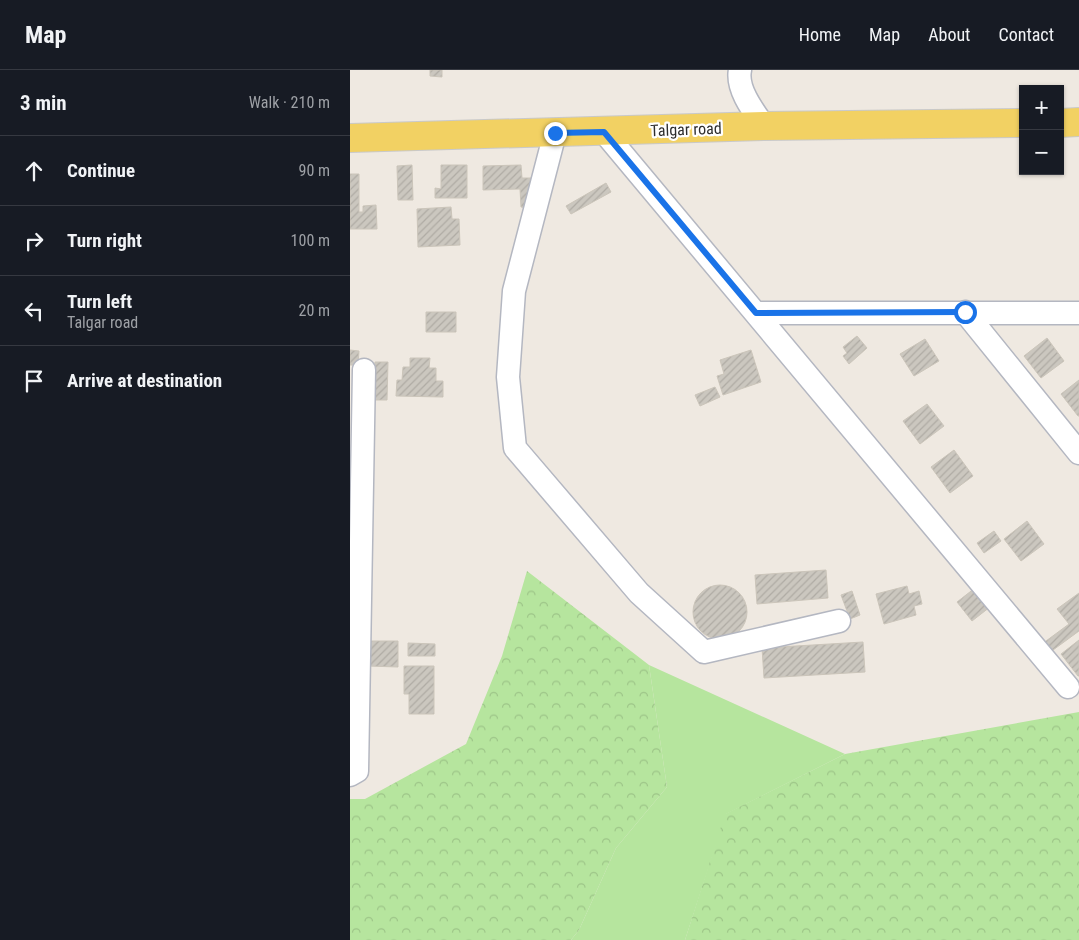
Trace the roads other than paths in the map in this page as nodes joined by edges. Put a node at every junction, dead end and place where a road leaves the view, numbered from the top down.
1 (735, 72) edge
2 (1079, 122) edge
3 (1019, 123) edge
4 (1064, 123) edge
5 (764, 126) junction
6 (604, 132) junction
7 (555, 133) junction
8 (350, 138) edge
9 (965, 312) junction
10 (756, 313) junction
11 (1079, 313) edge
12 (364, 370) dead end
13 (1079, 452) edge
14 (839, 621) dead end
15 (1068, 687) dead end
16 (350, 775) edge

1 - 5 street
2 - 4 main road
3 - 5 main road, Talgar road
5 - 6 main road, Talgar road
6 - 7 main road, Talgar road
6 - 10 street
7 - 8 main road, Talgar road
7 - 14 street
9 - 10 street
9 - 11 street
9 - 13 street
10 - 15 street
12 - 16 street

